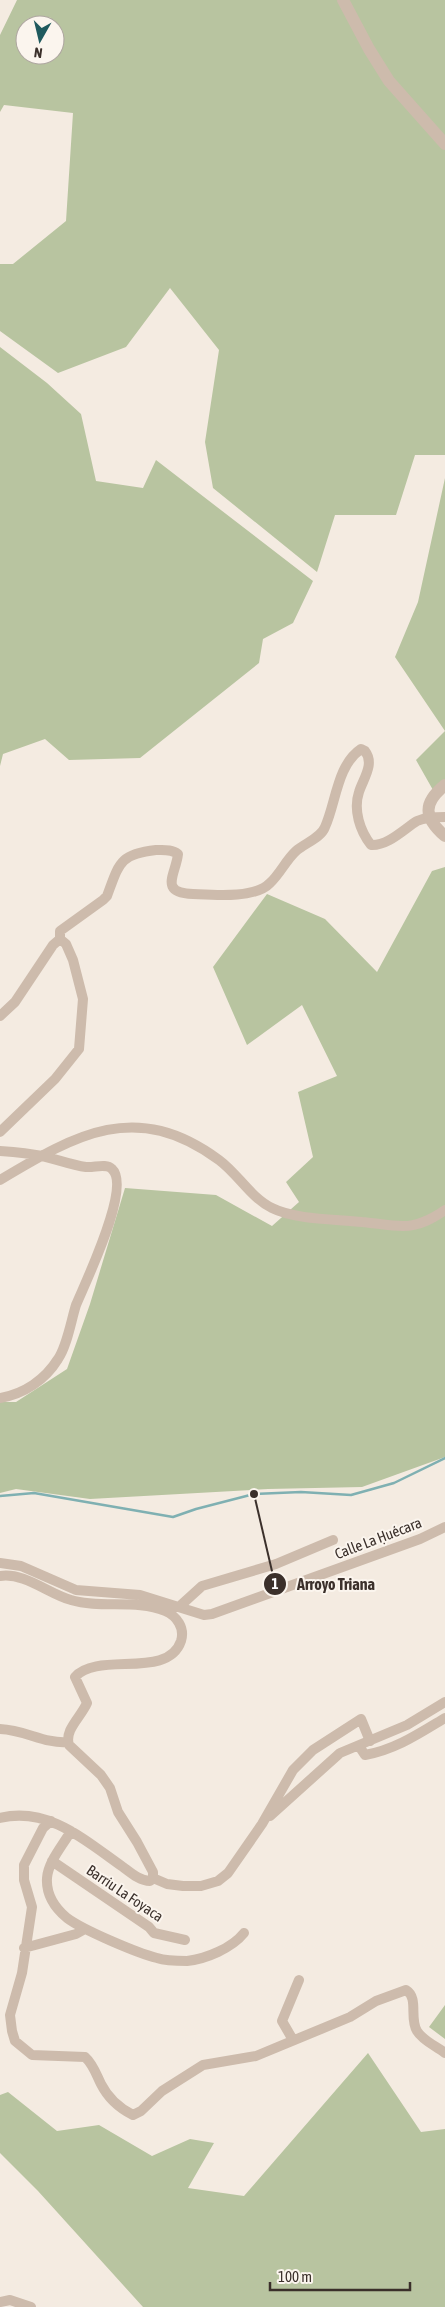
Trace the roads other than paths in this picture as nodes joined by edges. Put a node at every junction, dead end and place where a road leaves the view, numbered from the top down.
1 (343, 0) edge
2 (445, 144) edge
3 (445, 785) edge
4 (429, 817) junction
5 (445, 817) edge
6 (445, 836) edge
7 (60, 940) junction
8 (0, 1016) edge
9 (0, 1132) edge
10 (0, 1151) edge
11 (41, 1156) junction
12 (0, 1180) edge
13 (445, 1210) edge
14 (0, 1398) edge
15 (445, 1527) edge
16 (333, 1540) dead end
17 (0, 1563) edge
18 (0, 1576) edge
19 (180, 1606) junction
20 (445, 1702) edge
21 (445, 1718) edge
22 (0, 1729) edge
23 (370, 1740) junction
24 (68, 1742) junction
25 (358, 1746) junction
26 (0, 1818) edge
27 (51, 1821) junction
28 (262, 1824) junction
29 (71, 1831) junction
30 (52, 1861) junction
31 (153, 1878) junction
32 (85, 1929) junction
33 (244, 1933) dead end
34 (185, 1940) dead end
35 (24, 1948) junction
36 (299, 1980) dead end
37 (293, 2040) junction
38 (445, 2053) edge
39 (0, 2302) edge
40 (31, 2307) edge

1 - 2 street
3 - 4 street
4 - 5 street
4 - 6 street
4 - 7 street
7 - 8 street
7 - 9 street
10 - 11 street
11 - 12 street
11 - 13 street
11 - 14 street
15 - 19 street, Calle La Ḥuécara
16 - 19 street, Calle La Ḥuécara
17 - 19 street, Calle La Ḥuécara
18 - 24 street
20 - 23 street, Barriu La Foyaca
21 - 25 street
22 - 24 street
23 - 25 street, Barriu La Foyaca
23 - 28 street, Barriu La Foyaca
24 - 31 street
25 - 28 street, Barriu La Foyaca
26 - 27 street
27 - 29 street
27 - 35 street
28 - 31 street, Barriu La Foyaca
29 - 30 street
29 - 31 street, Barriu La Foyaca
30 - 32 street
30 - 34 street, Barriu La Foyaca
32 - 33 street
32 - 35 street
35 - 37 street
36 - 37 street
37 - 38 street
39 - 40 street

